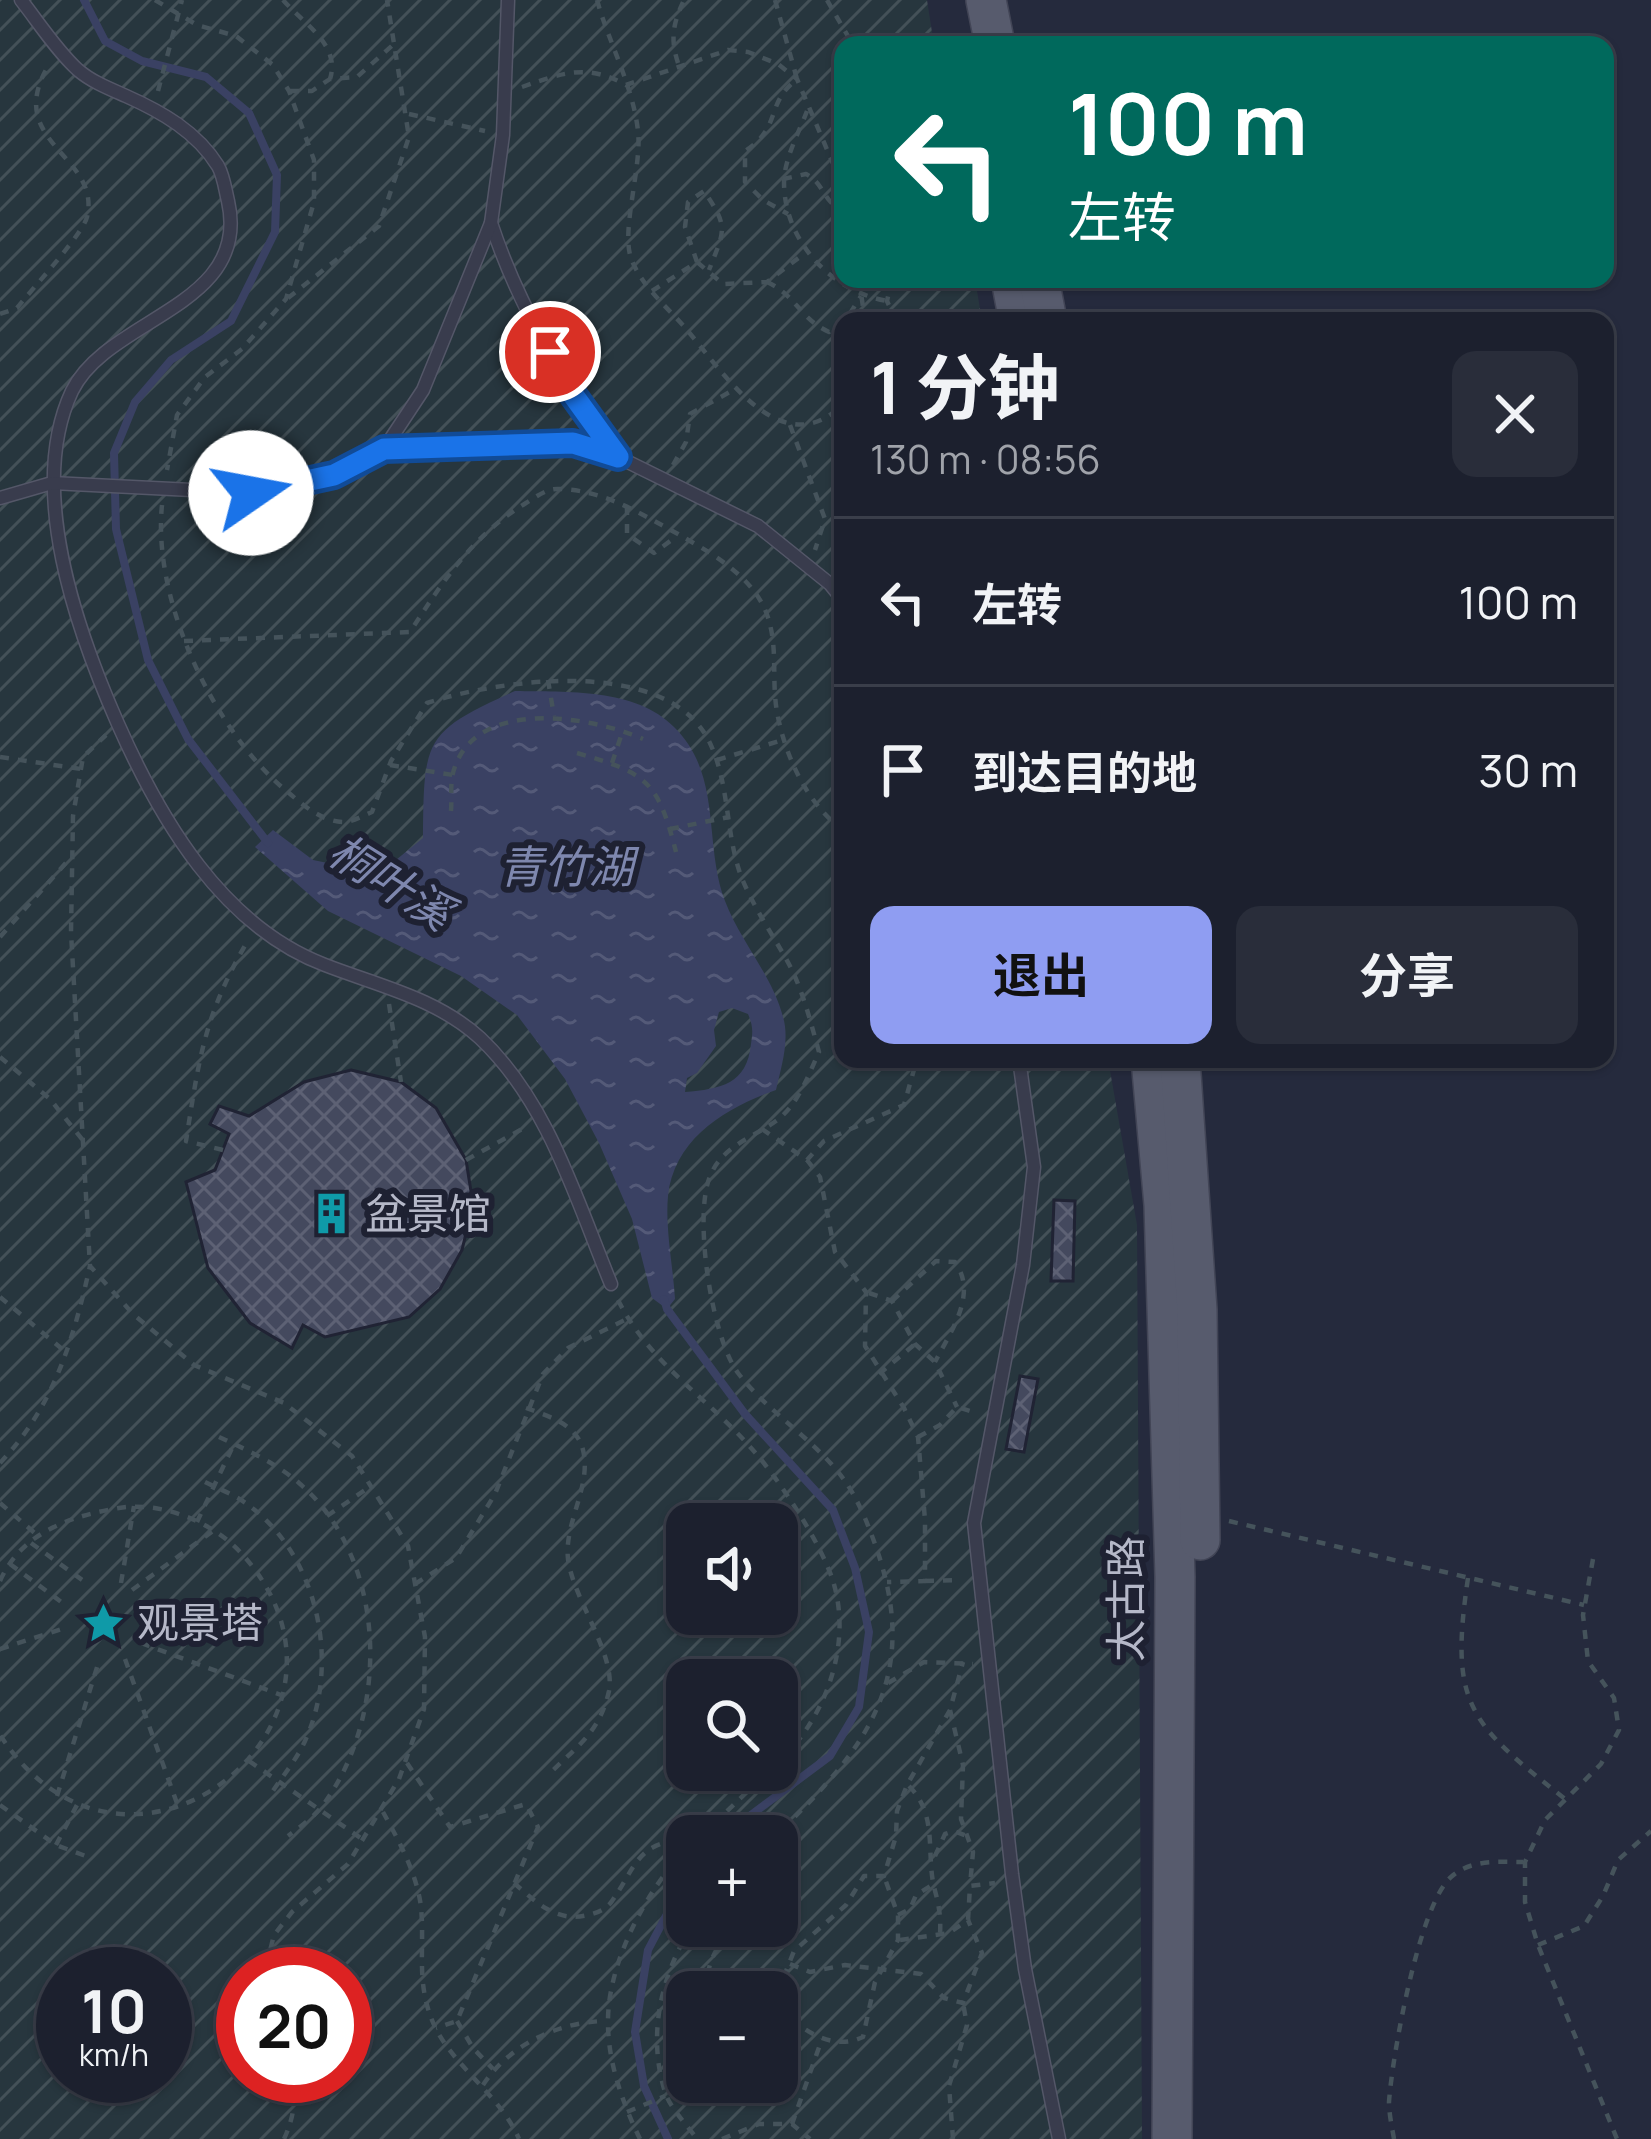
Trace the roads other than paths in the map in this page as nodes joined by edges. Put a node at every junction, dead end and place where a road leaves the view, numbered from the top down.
1 (21, 0) edge
2 (508, 0) edge
3 (959, 0) edge
4 (986, 0) edge
5 (965, 36) edge
6 (992, 36) edge
7 (491, 223) junction
8 (384, 449) junction
9 (618, 457) junction
10 (52, 483) junction
11 (0, 498) edge
12 (834, 591) edge
13 (1020, 1068) edge
14 (1152, 1068) edge
15 (1181, 1068) edge
16 (610, 1284) road end
17 (1059, 2139) edge
18 (1172, 2139) edge
19 (1199, 2139) edge

1 - 10 lane
2 - 7 lane
3 - 5 main road
4 - 6 main road
7 - 8 lane
7 - 9 lane
8 - 9 lane
8 - 10 lane
9 - 12 lane
10 - 11 lane
10 - 16 lane
13 - 17 lane
14 - 18 main road, 太古路
15 - 19 main road, 太古路

